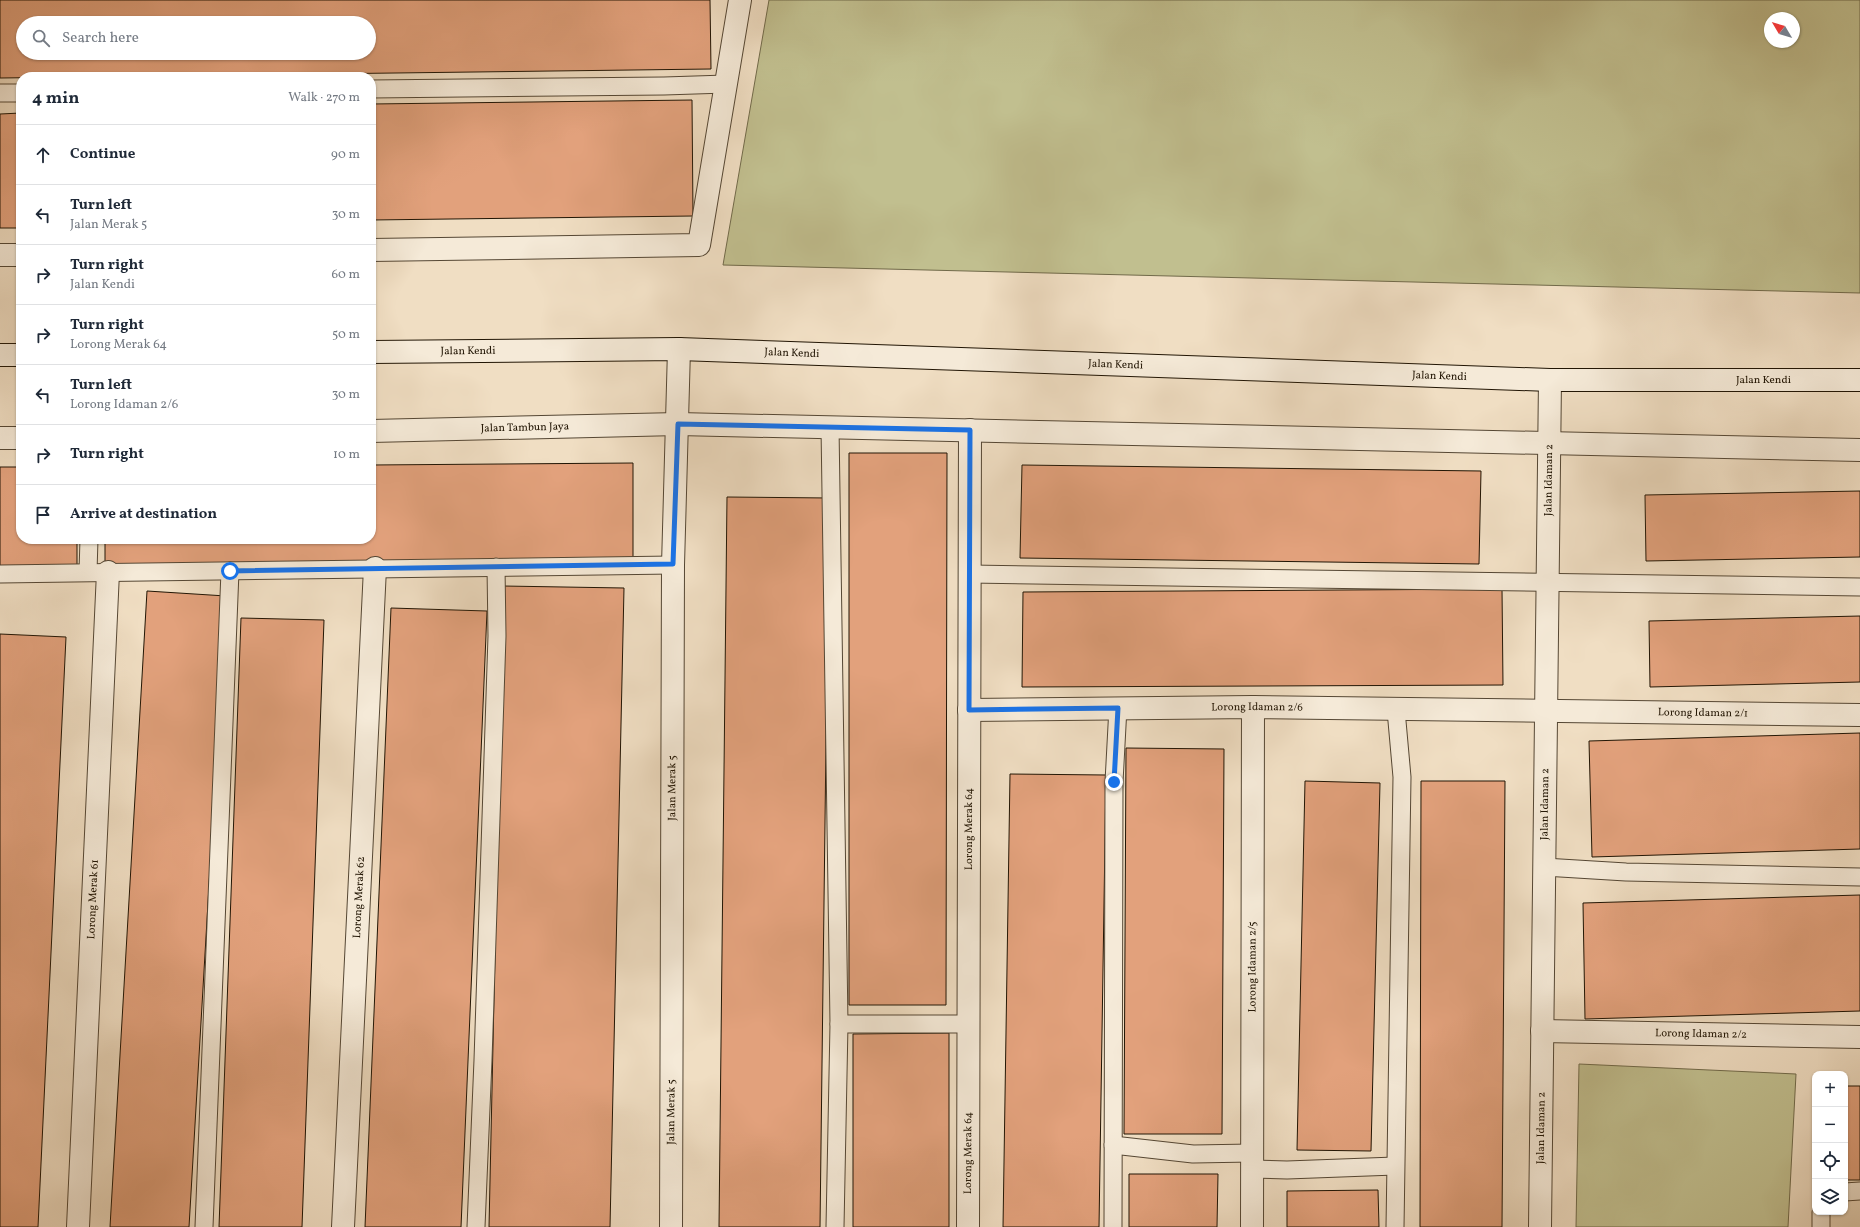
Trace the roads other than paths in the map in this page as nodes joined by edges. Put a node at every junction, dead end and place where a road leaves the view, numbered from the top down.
1 (740, 0) edge
2 (726, 84) junction
3 (376, 89) edge
4 (0, 93) edge
5 (16, 93) edge
6 (376, 250) edge
7 (0, 255) edge
8 (16, 255) edge
9 (679, 349) junction
10 (376, 352) edge
11 (0, 355) edge
12 (16, 355) edge
13 (1550, 380) junction
14 (1860, 380) edge
15 (678, 424) junction
16 (830, 427) junction
17 (970, 430) junction
18 (376, 431) edge
19 (0, 438) edge
20 (16, 438) edge
21 (1549, 443) junction
22 (1860, 450) edge
23 (90, 544) edge
24 (673, 564) junction
25 (496, 567) junction
26 (375, 568) junction
27 (230, 571) junction
28 (98, 572) junction
29 (0, 574) edge
30 (970, 574) junction
31 (1547, 582) junction
32 (1860, 587) edge
33 (1253, 707) junction
34 (1118, 708) junction
35 (969, 710) junction
36 (1396, 710) junction
37 (1546, 712) junction
38 (1860, 715) edge
39 (1544, 867) junction
40 (1860, 877) edge
41 (839, 1024) junction
42 (968, 1024) junction
43 (1542, 1031) junction
44 (1860, 1037) edge
45 (1113, 1145) junction
46 (1252, 1161) junction
47 (1395, 1166) junction
48 (1860, 1191) edge
49 (1848, 1192) edge
50 (1821, 1215) edge
51 (78, 1227) edge
52 (204, 1227) edge
53 (343, 1227) edge
54 (476, 1227) edge
55 (671, 1227) edge
56 (835, 1227) edge
57 (968, 1227) edge
58 (1113, 1227) edge
59 (1252, 1227) edge
60 (1395, 1227) edge
61 (1540, 1227) edge
62 (1821, 1227) edge

1 - 2 street
2 - 3 lane
2 - 6 street
4 - 5 lane
7 - 8 street
9 - 10 street, Jalan Kendi
9 - 13 street, Jalan Kendi
9 - 15 street, Jalan Merak 5
11 - 12 street
13 - 14 street, Jalan Kendi
13 - 21 street, Jalan Idaman 2
15 - 16 street
15 - 18 street, Jalan Tambun Jaya
15 - 24 street, Jalan Merak 5
16 - 17 street
16 - 41 lane
17 - 21 street
17 - 30 street, Lorong Merak 64
19 - 20 street
21 - 22 street
21 - 31 street, Jalan Idaman 2
23 - 28 lane
24 - 25 lane
24 - 55 street, Jalan Merak 5
25 - 26 lane
25 - 54 lane
26 - 27 lane
26 - 53 street, Lorong Merak 62
27 - 28 lane
27 - 52 lane
28 - 29 lane
28 - 51 street, Lorong Merak 61
30 - 31 lane
30 - 35 street, Lorong Merak 64
31 - 32 lane
31 - 37 street, Jalan Idaman 2
33 - 34 street, Lorong Idaman 2/6
33 - 36 street, Lorong Idaman 2/6
33 - 46 street, Lorong Idaman 2/5
34 - 35 street, Lorong Idaman 2/6
34 - 45 lane
35 - 42 street, Lorong Merak 64
36 - 37 street, Lorong Idaman 2/6
36 - 47 lane
37 - 38 street, Lorong Idaman 2/1
37 - 39 street, Jalan Idaman 2
39 - 40 lane
39 - 43 street, Jalan Idaman 2
41 - 42 lane
41 - 56 lane
42 - 57 street, Lorong Merak 64
43 - 44 street, Lorong Idaman 2/2
43 - 61 street, Jalan Idaman 2
45 - 46 lane
45 - 58 lane
46 - 47 lane
46 - 59 street, Lorong Idaman 2/5
47 - 60 lane
48 - 49 lane
50 - 62 lane

